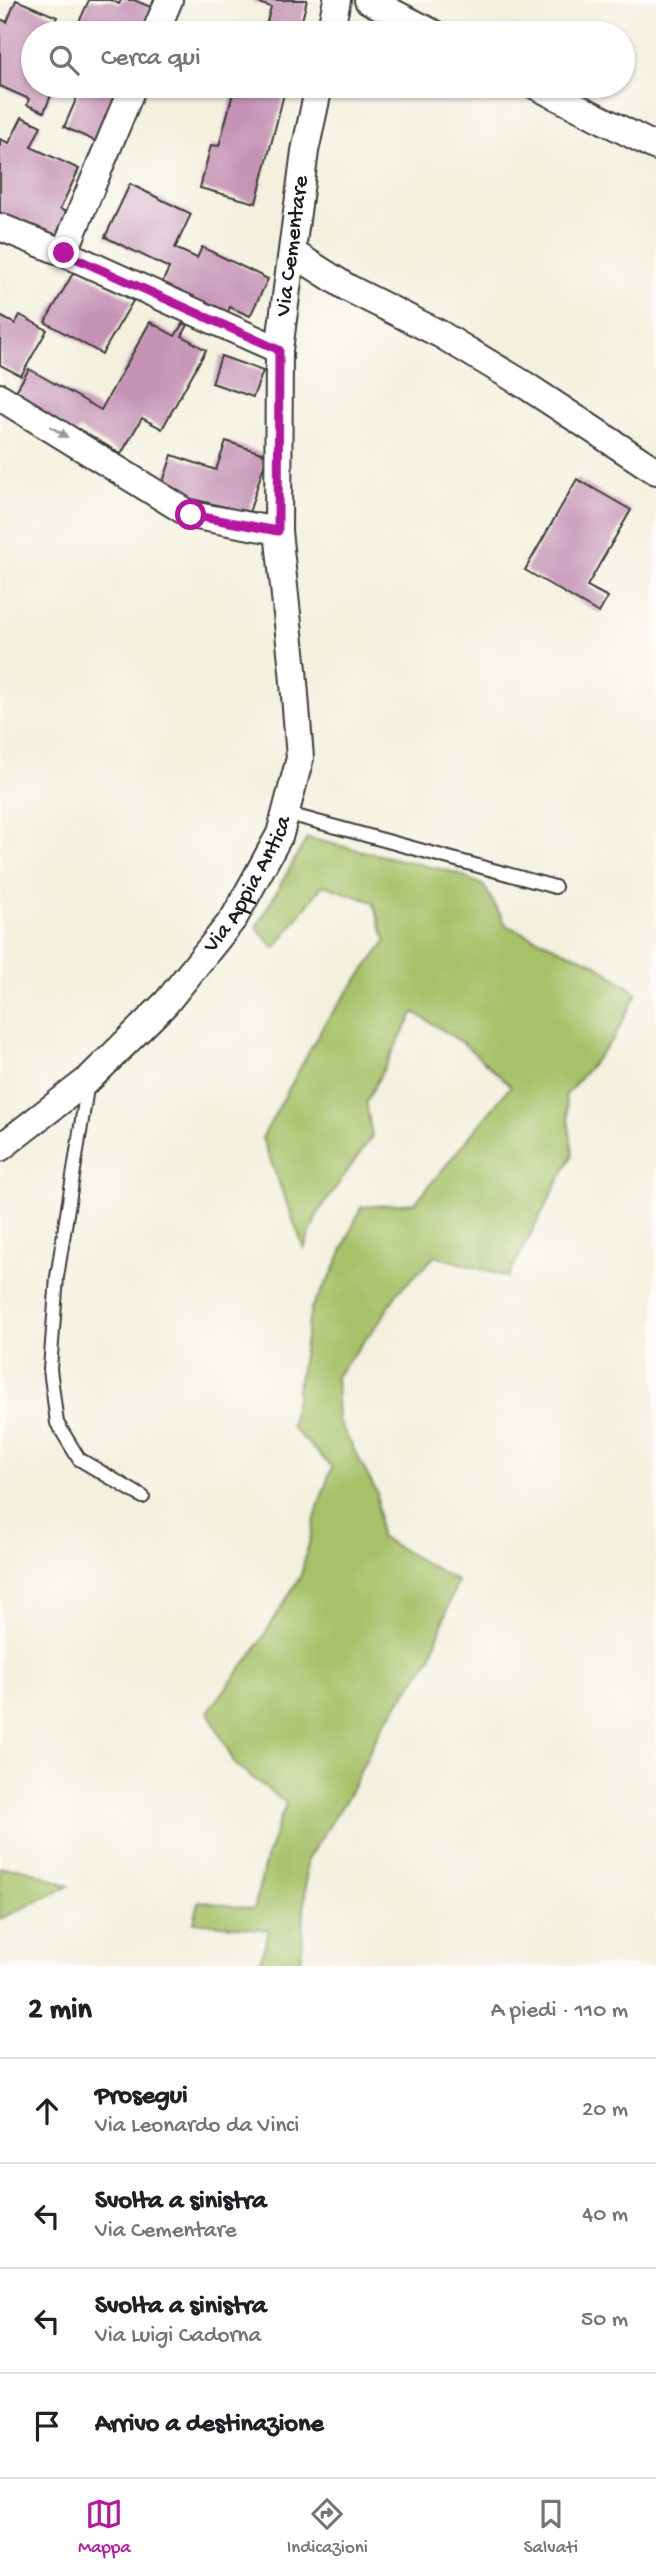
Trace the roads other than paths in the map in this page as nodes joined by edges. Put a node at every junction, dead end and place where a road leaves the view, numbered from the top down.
1 (169, 0) edge
2 (337, 0) edge
3 (368, 0) edge
4 (160, 21) edge
5 (333, 21) edge
6 (409, 21) edge
7 (128, 98) edge
8 (316, 98) edge
9 (560, 98) edge
10 (656, 147) edge
11 (0, 227) edge
12 (64, 253) junction
13 (293, 253) junction
14 (279, 350) junction
15 (0, 397) edge
16 (656, 471) edge
17 (278, 531) junction
18 (285, 813) junction
19 (555, 887) dead end
20 (89, 1079) junction
21 (0, 1148) edge
22 (143, 1497) dead end

1 - 4 street
2 - 5 street
3 - 6 street
7 - 12 street
8 - 13 street, Via Cementare
9 - 10 street
11 - 12 street
12 - 14 street
13 - 14 street, Via Cementare
13 - 16 street
14 - 17 street, Via Cementare
15 -> 17 street
17 - 18 street, Via Appia Antica
18 - 19 lane
18 - 20 street, Via Appia Antica
20 - 21 street, Via Appia Antica
20 - 22 lane

